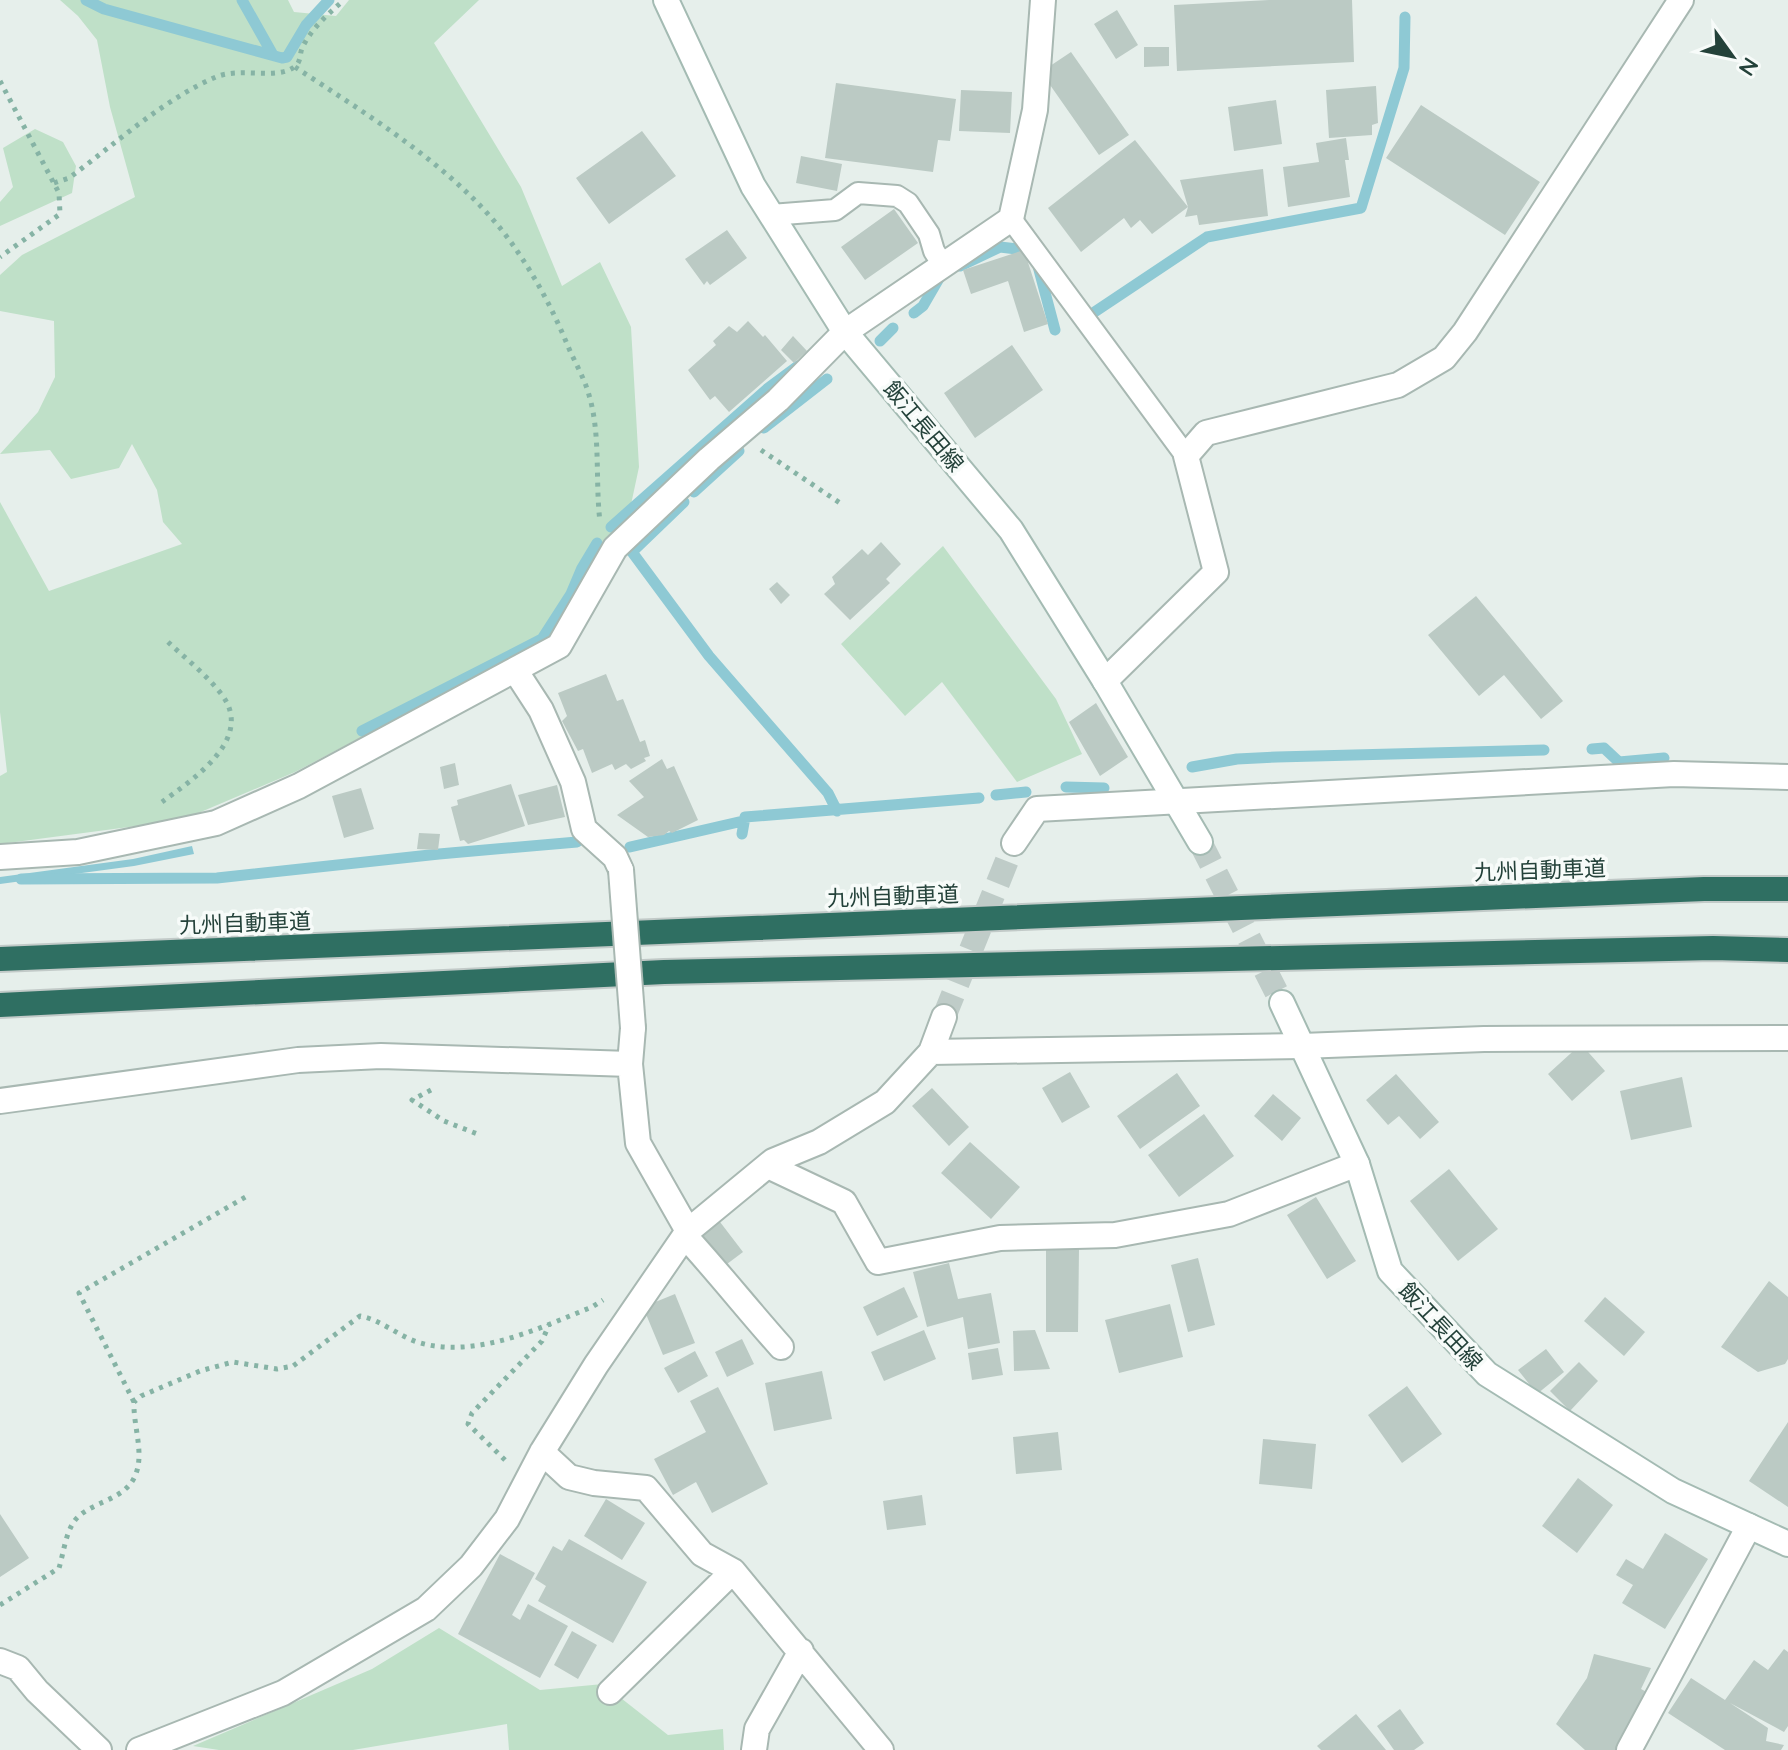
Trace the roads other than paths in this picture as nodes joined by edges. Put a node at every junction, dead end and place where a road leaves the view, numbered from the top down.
1 (666, 0) edge
2 (1043, 0) edge
3 (1681, 0) edge
4 (771, 215) junction
5 (1011, 219) junction
6 (943, 265) junction
7 (845, 332) junction
8 (1186, 456) junction
9 (515, 670) junction
10 (1105, 681) junction
11 (1788, 777) edge
12 (1177, 800) junction
13 (1200, 842) tunnel mouth
14 (1014, 843) tunnel mouth
15 (0, 857) edge
16 (1788, 889) edge
17 (1788, 950) edge
18 (0, 959) edge
19 (1282, 1003) tunnel mouth
20 (0, 1005) edge
21 (944, 1017) tunnel mouth
22 (1788, 1038) edge
23 (1302, 1046) junction
24 (931, 1052) junction
25 (630, 1064) junction
26 (0, 1101) edge
27 (1357, 1164) junction
28 (768, 1166) junction
29 (687, 1233) junction
30 (781, 1347) dead end
31 (542, 1452) junction
32 (1749, 1526) junction
33 (1788, 1544) edge
34 (733, 1571) junction
35 (801, 1651) junction
36 (0, 1661) edge
37 (610, 1692) dead end
38 (99, 1750) edge
39 (139, 1750) edge
40 (754, 1750) edge
41 (881, 1750) edge
42 (1629, 1750) edge

1 - 4 street, 飯江長田線
2 - 5 street
3 - 8 street
4 - 6 lane
4 - 7 street, 飯江長田線
5 - 6 street
5 - 8 lane
6 - 7 street
7 - 9 street
7 - 10 street, 飯江長田線
8 - 10 street
9 - 15 street
9 - 25 street, bridge
10 - 12 street, 飯江長田線
11 - 12 street
12 - 13 street, 飯江長田線
12 - 14 street
16 - 18 highway, 九州自動車道
17 - 20 highway
19 - 23 street, 飯江長田線
21 - 24 street
22 - 23 street
23 - 24 street
23 - 27 street, 飯江長田線
24 - 28 street
25 - 26 street
25 - 29 street
27 - 28 street
27 - 32 street, 飯江長田線
28 - 29 street
29 - 30 street
29 - 31 street
31 - 34 street
31 - 39 street
32 - 33 street, 飯江長田線
32 - 42 street
34 - 35 street
34 - 37 street
35 - 40 street
35 - 41 street
36 - 38 street

